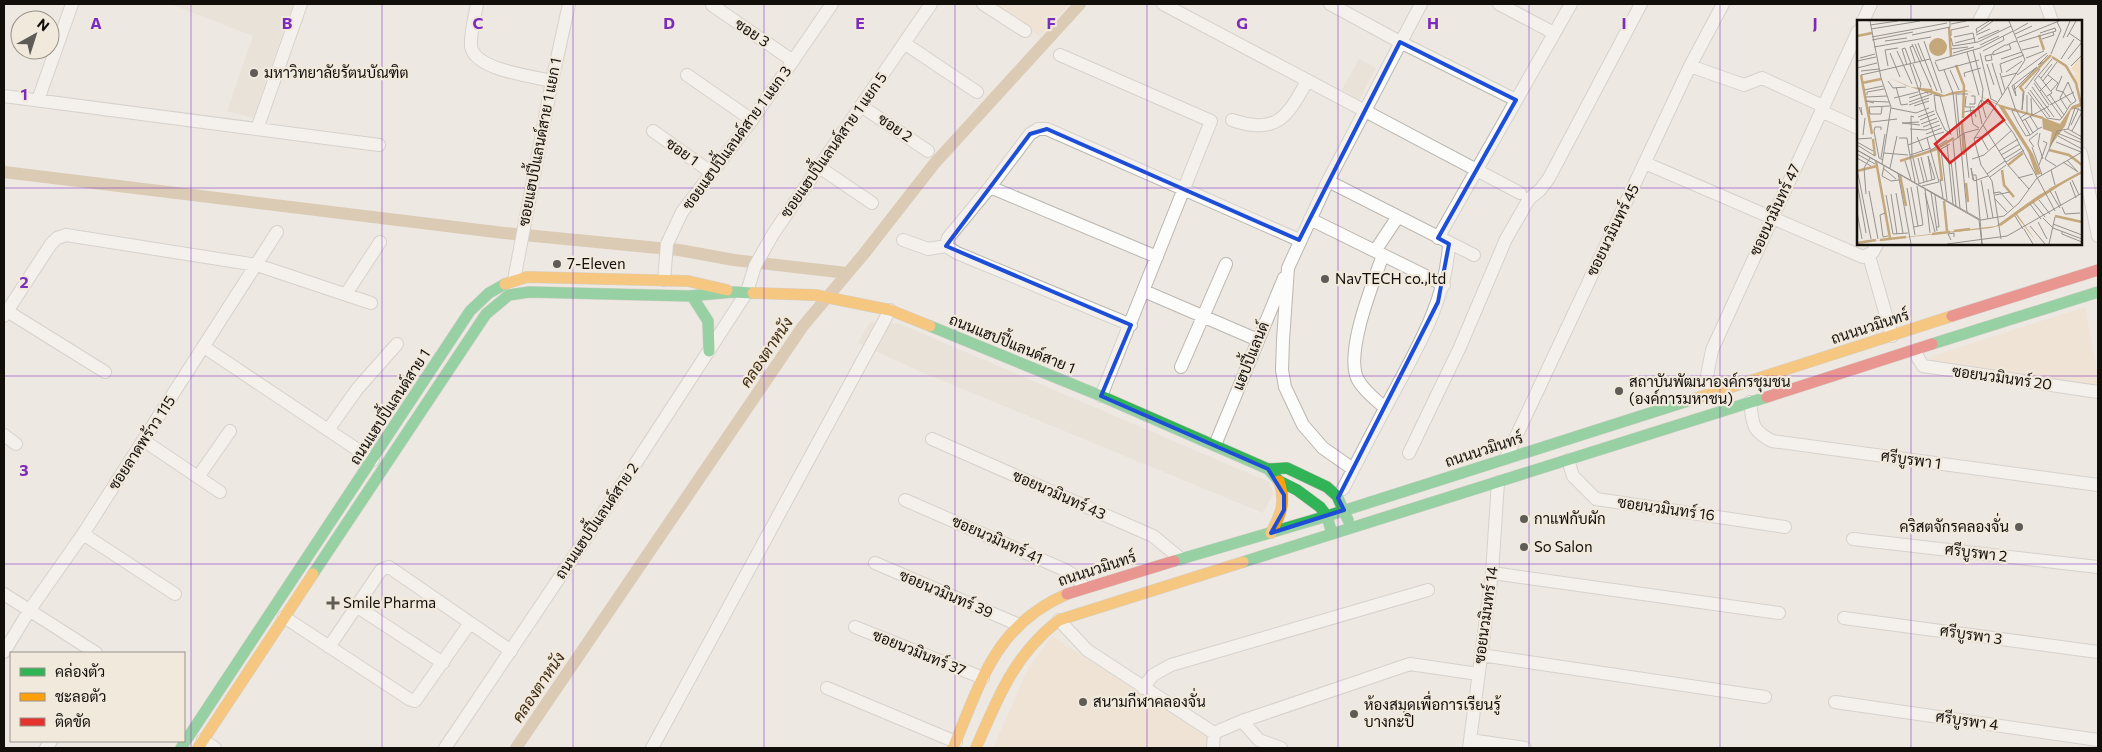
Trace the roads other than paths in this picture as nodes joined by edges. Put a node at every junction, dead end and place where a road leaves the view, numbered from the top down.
1 (72, 4) edge
2 (301, 4) edge
3 (477, 4) edge
4 (569, 4) edge
5 (832, 4) edge
6 (931, 4) edge
7 (983, 4) edge
8 (1163, 4) edge
9 (1330, 4) edge
10 (1421, 4) edge
11 (1499, 4) edge
12 (1571, 4) edge
13 (1641, 4) edge
14 (1723, 4) edge
15 (1871, 4) edge
16 (1988, 4) edge
17 (2046, 4) edge
18 (712, 5) edge
19 (1867, 20) edge
20 (1980, 20) edge
21 (2052, 20) edge
22 (1025, 32) dead end
23 (1554, 33) junction
24 (1857, 33) edge
25 (1400, 42) junction
26 (904, 43) junction
27 (1060, 56) dead end
28 (793, 61) junction
29 (1690, 66) junction
30 (688, 75) dead end
31 (552, 81) junction
32 (1306, 81) junction
33 (977, 92) dead end
34 (4, 96) edge
35 (38, 100) junction
36 (1516, 100) junction
37 (861, 106) junction
38 (1822, 109) junction
39 (1364, 111) junction
40 (752, 120) junction
41 (1232, 120) dead end
42 (1857, 127) edge
43 (256, 129) junction
44 (653, 131) dead end
45 (379, 145) dead end
46 (928, 151) dead end
47 (2082, 158) edge
48 (1646, 163) junction
49 (819, 167) junction
50 (1478, 170) junction
51 (712, 173) junction
52 (1328, 181) junction
53 (990, 187) junction
54 (1183, 189) junction
55 (1520, 193) dead end
56 (872, 203) dead end
57 (1397, 218) junction
58 (1310, 219) junction
59 (1770, 219) junction
60 (277, 232) dead end
61 (2098, 236) edge
62 (903, 240) dead end
63 (1299, 240) junction
64 (1444, 241) junction
65 (380, 242) dead end
66 (1876, 245) edge
67 (946, 246) junction
68 (1379, 253) junction
69 (1474, 255) dead end
70 (1869, 256) junction
71 (1157, 257) junction
72 (1226, 264) dead end
73 (257, 265) junction
74 (1288, 268) junction
75 (2098, 270) edge
76 (514, 280) junction
77 (664, 280) junction
78 (1444, 285) junction
79 (1144, 291) junction
80 (733, 292) junction
81 (747, 292) junction
82 (2098, 292) edge
83 (346, 294) junction
84 (514, 294) junction
85 (663, 295) junction
86 (692, 296) junction
87 (371, 303) dead end
88 (890, 310) junction
89 (5, 314) edge
90 (1203, 316) junction
91 (1130, 325) junction
92 (1892, 336) junction
93 (1258, 340) junction
94 (396, 344) dead end
95 (204, 346) junction
96 (1916, 350) junction
97 (709, 351) junction
98 (1181, 367) dead end
99 (105, 372) dead end
100 (1715, 392) junction
101 (2098, 392) edge
102 (1101, 396) junction
103 (1750, 402) junction
104 (1385, 408) junction
105 (328, 430) junction
106 (230, 431) dead end
107 (4, 435) edge
108 (932, 439) dead end
109 (144, 440) junction
110 (16, 444) dead end
111 (1215, 444) junction
112 (1409, 453) dead end
113 (1506, 458) junction
114 (373, 460) junction
115 (1568, 460) junction
116 (1268, 469) junction
117 (1353, 469) junction
118 (198, 477) junction
119 (1279, 481) junction
120 (1498, 482) junction
121 (2098, 485) edge
122 (1328, 487) junction
123 (1343, 489) junction
124 (220, 492) dead end
125 (905, 500) dead end
126 (1370, 501) junction
127 (1344, 510) junction
128 (1327, 516) junction
129 (1784, 527) dead end
130 (1351, 528) junction
131 (1271, 533) junction
132 (83, 534) junction
133 (1332, 534) junction
134 (1853, 539) dead end
135 (1181, 559) junction
136 (304, 563) junction
137 (875, 563) dead end
138 (2098, 567) edge
139 (315, 571) junction
140 (1492, 573) junction
141 (1084, 587) junction
142 (1428, 590) dead end
143 (4, 594) edge
144 (175, 594) dead end
145 (356, 606) junction
146 (273, 609) junction
147 (29, 610) junction
148 (1778, 613) dead end
149 (284, 616) junction
150 (1844, 618) dead end
151 (1059, 620) junction
152 (470, 622) junction
153 (1017, 624) junction
154 (855, 627) dead end
155 (329, 647) junction
156 (510, 651) junction
157 (4, 652) edge
158 (94, 652) edge
159 (2098, 652) edge
160 (1481, 655) junction
161 (443, 663) junction
162 (1478, 674) junction
163 (983, 678) junction
164 (827, 688) dead end
165 (1143, 688) junction
166 (1765, 697) dead end
167 (1835, 702) dead end
168 (1242, 721) junction
169 (1214, 732) junction
170 (2098, 740) edge
171 (185, 742) edge
172 (200, 744) edge
173 (1470, 744) edge
174 (954, 745) edge
175 (215, 748) edge
176 (445, 748) edge
177 (652, 748) edge
178 (976, 748) edge
179 (1213, 748) edge
180 (1281, 748) edge
181 (1525, 748) edge

1 - 35 street
2 - 43 street
3 - 31 street
4 - 31 street, ซอยแฮปปี้แลนด์สาย 1 แยก 1
5 - 28 street, ซอยแฮปปี้แลนด์สาย 1 แยก 3
6 - 26 street, ซอยแฮปปี้แลนด์สาย 1 แยก 5
7 - 22 street
8 - 32 street
9 - 25 street
10 - 25 street, แฮปปี้แลนด์
11 - 23 street
12 - 23 street
13 - 112 street
14 - 29 street, ซอยนวมินทร์ 45
15 - 19 street
16 - 20 street
17 - 21 street
18 - 28 street, ซอย 3
23 - 36 street
24 - 38 street, ซอยนวมินทร์ 47
25 - 36 street
25 - 39 street, แฮปปี้แลนด์
26 - 33 street
26 - 37 street, ซอยแฮปปี้แลนด์สาย 1 แยก 5
27 - 54 street
28 - 40 street, ซอยแฮปปี้แลนด์สาย 1 แยก 3
29 - 38 street
29 - 48 street, ซอยนวมินทร์ 45
30 - 40 street
31 - 76 street, ซอยแฮปปี้แลนด์สาย 1 แยก 1
32 - 39 street
32 - 41 street
34 - 35 street
35 - 43 street
36 - 50 street
37 - 46 street, ซอย 2
37 - 49 street, ซอยแฮปปี้แลนด์สาย 1 แยก 5
38 - 42 street
38 - 59 street, ซอยนวมินทร์ 47
39 - 50 street
39 - 52 street, แฮปปี้แลนด์
40 - 51 street, ซอยแฮปปี้แลนด์สาย 1 แยก 3
43 - 45 street
44 - 51 street, ซอย 1
47 - 61 street
48 - 59 street
48 - 113 street, ซอยนวมินทร์ 45
49 - 56 street
49 - 81 street, ซอยแฮปปี้แลนด์สาย 1 แยก 5
50 - 55 street
50 - 64 street
51 - 77 street, ซอยแฮปปี้แลนด์สาย 1 แยก 3
52 - 57 street
52 - 58 street, แฮปปี้แลนด์
53 - 54 street
53 - 67 street
53 - 71 street
54 - 63 street
54 - 71 street
57 - 64 street
57 - 68 street
58 - 63 street, แฮปปี้แลนด์
58 - 68 street
59 - 70 street
59 - 100 street, ซอยนวมินทร์ 47
60 - 73 street, ซอยลาดพร้าว 115
62 - 67 street
63 - 74 street, แฮปปี้แลนด์
64 - 69 street
64 - 78 street
65 - 83 street
66 - 70 street
67 - 91 street
68 - 78 street
68 - 104 street
70 - 92 street
71 - 79 street
72 - 90 street
73 - 83 street
73 - 89 street
73 - 95 street, ซอยลาดพร้าว 115
74 - 93 street, แฮปปี้แลนด์
74 - 117 street
75 - 92 main road, ถนนนวมินทร์
76 - 77 main road, ถนนแฮปปี้แลนด์สาย 1
76 - 84 main road
76 - 114 main road, ถนนแฮปปี้แลนด์สาย 1
77 - 80 main road, ถนนแฮปปี้แลนด์สาย 1
77 - 85 main road
78 - 104 street
79 - 90 street
79 - 91 street
80 - 81 main road, ถนนแฮปปี้แลนด์สาย 1
80 - 86 main road, ถนนแฮปปี้แลนด์สาย 1
81 - 88 main road, ถนนแฮปปี้แลนด์สาย 1
81 - 97 street, ถนนแฮปปี้แลนด์สาย 2
82 - 96 main road
83 - 87 street
84 - 85 main road, ถนนแฮปปี้แลนด์สาย 1
84 - 139 main road, ถนนแฮปปี้แลนด์สาย 1
85 - 86 main road, ถนนแฮปปี้แลนด์สาย 1
86 - 97 main road
88 - 102 main road, ถนนแฮปปี้แลนด์สาย 1
88 - 177 street
89 - 99 street
90 - 93 street
90 - 98 street
91 - 102 street
92 - 100 main road, ถนนนวมินทร์
93 - 111 street, แฮปปี้แลนด์
94 - 105 street
95 - 105 street
95 - 109 street, ซอยลาดพร้าว 115
96 - 101 street, ซอยนวมินทร์ 20
96 - 103 main road
97 - 156 street, ถนนแฮปปี้แลนด์สาย 2
100 - 113 main road, ถนนนวมินทร์
102 - 111 main road, ถนนแฮปปี้แลนด์สาย 1
103 - 115 main road
103 - 121 street, ศรีบูรพา 1
104 - 117 street
105 - 114 street
106 - 118 street
107 - 110 street
108 - 135 street, ซอยนวมินทร์ 43
109 - 118 street
109 - 132 street, ซอยลาดพร้าว 115
111 - 116 main road, ถนนแฮปปี้แลนด์สาย 1
113 - 126 main road, ถนนนวมินทร์
114 - 136 main road, ถนนแฮปปี้แลนด์สาย 1
115 - 120 main road
115 - 129 street, ซอยนวมินทร์ 16
116 - 119 main road, ถนนแฮปปี้แลนด์สาย 1
116 - 122 main road, ถนนแฮปปี้แลนด์สาย 1
117 - 123 street
118 - 124 street
119 - 128 main road, ถนนแฮปปี้แลนด์สาย 1
119 - 131 main road
120 - 130 main road
120 - 140 street, ซอยนวมินทร์ 14
122 - 123 main road
122 - 127 main road, ถนนแฮปปี้แลนด์สาย 1
123 - 126 main road
125 - 141 street, ซอยนวมินทร์ 41
126 - 127 main road, ถนนนวมินทร์
127 - 128 main road, ถนนนวมินทร์
127 - 130 main road, ถนนแฮปปี้แลนด์สาย 1
128 - 131 main road, ถนนนวมินทร์
128 - 133 main road
130 - 133 main road
131 - 135 main road, ถนนนวมินทร์
132 - 144 street
132 - 147 street, ซอยลาดพร้าว 115
133 - 151 main road
134 - 138 street, ศรีบูรพา 2
135 - 141 main road, ถนนนวมินทร์
136 - 139 main road
136 - 146 main road, ถนนแฮปปี้แลนด์สาย 1
137 - 153 street, ซอยนวมินทร์ 39
139 - 149 main road, ถนนแฮปปี้แลนด์สาย 1
140 - 148 street
140 - 160 street, ซอยนวมินทร์ 14
141 - 153 main road, ถนนนวมินทร์
142 - 165 street
143 - 147 street
145 - 152 street
145 - 155 street
145 - 161 street
146 - 149 main road
146 - 171 main road, ถนนแฮปปี้แลนด์สาย 1
147 - 157 street, ซอยลาดพร้าว 115
147 - 158 street
149 - 155 street
149 - 172 main road, ถนนแฮปปี้แลนด์สาย 1
150 - 159 street, ศรีบูรพา 3
151 - 165 street
151 - 178 main road
152 - 156 street
152 - 161 street
153 - 163 main road, ถนนนวมินทร์
154 - 163 street, ซอยนวมินทร์ 37
155 - 161 street
156 - 176 street, ถนนแฮปปี้แลนด์สาย 2
160 - 162 street, ซอยนวมินทร์ 14
160 - 166 street
162 - 168 street
162 - 173 street, ซอยนวมินทร์ 14
163 - 174 main road, ถนนนวมินทร์
164 - 174 street
165 - 169 street
167 - 170 street, ศรีบูรพา 4
168 - 169 street
168 - 180 street
169 - 179 street
172 - 175 street
173 - 181 street

